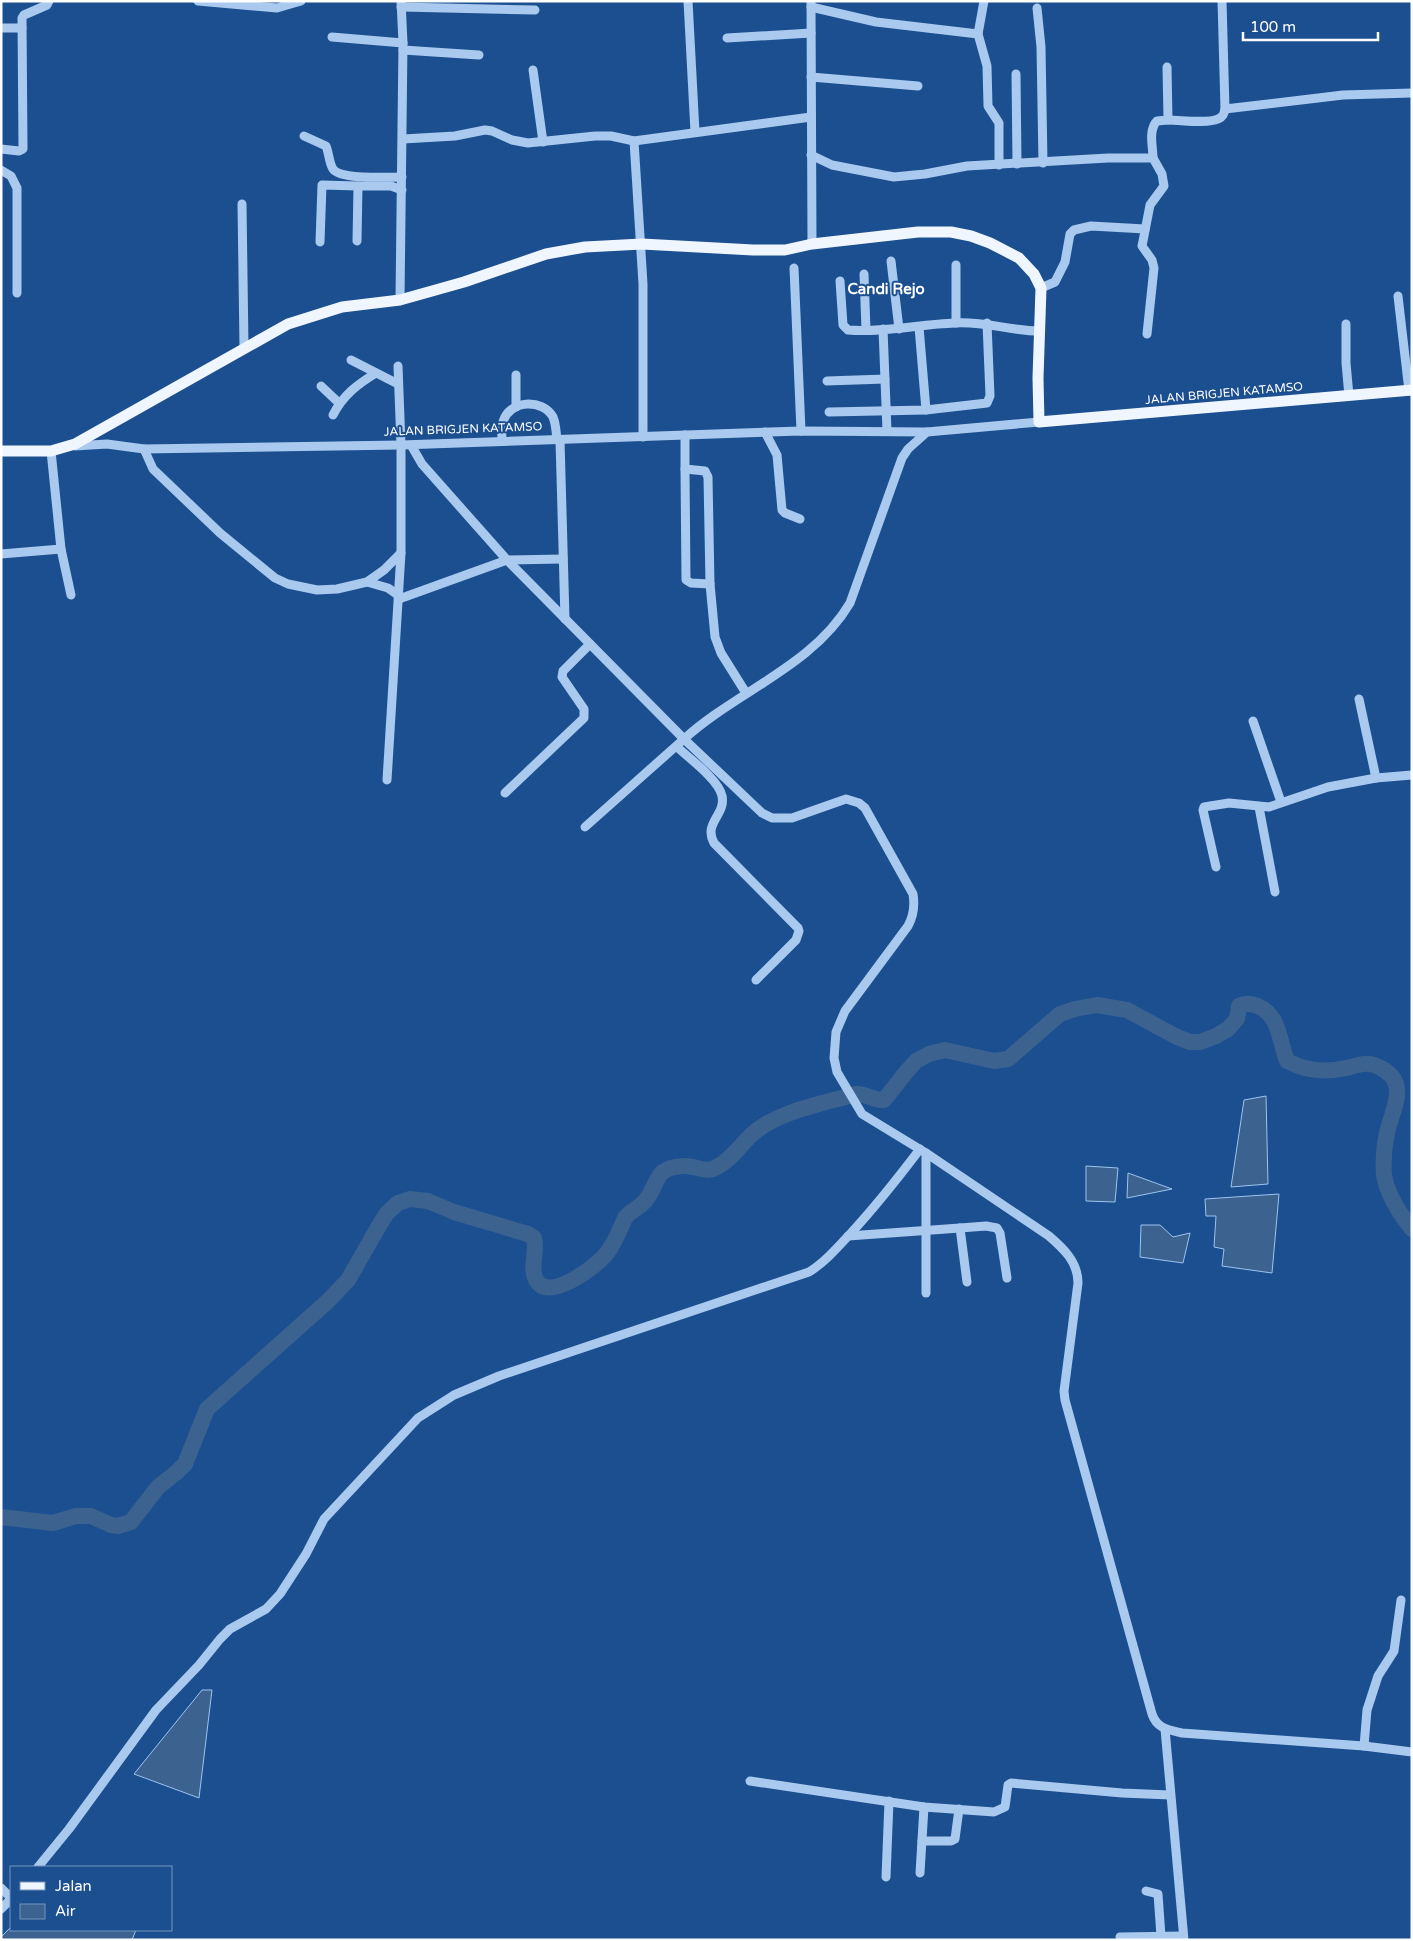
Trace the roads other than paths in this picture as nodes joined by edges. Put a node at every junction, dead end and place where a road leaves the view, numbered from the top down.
1 (49, 1) edge
2 (198, 1) edge
3 (301, 1) edge
4 (688, 1) edge
5 (984, 1) edge
6 (1222, 1) edge
7 (401, 4) edge
8 (811, 4) edge
9 (270, 5) edge
10 (1037, 8) dead end
11 (535, 10) dead end
12 (1, 28) edge
13 (22, 28) junction
14 (811, 33) junction
15 (978, 34) junction
16 (332, 37) dead end
17 (727, 38) dead end
18 (403, 46) junction
19 (478, 55) dead end
20 (1167, 67) dead end
21 (533, 70) dead end
22 (1016, 74) dead end
23 (811, 77) junction
24 (918, 86) dead end
25 (1412, 93) edge
26 (1225, 109) junction
27 (811, 117) junction
28 (1168, 120) junction
29 (696, 132) junction
30 (304, 136) dead end
31 (403, 139) junction
32 (634, 141) junction
33 (543, 142) junction
34 (1, 149) edge
35 (811, 155) junction
36 (1153, 158) junction
37 (1043, 163) junction
38 (1017, 164) junction
39 (999, 165) junction
40 (1, 170) edge
41 (402, 177) junction
42 (358, 186) junction
43 (402, 190) junction
44 (242, 204) dead end
45 (1145, 229) junction
46 (357, 241) dead end
47 (320, 242) dead end
48 (642, 244) junction
49 (812, 244) junction
50 (890, 261) dead end
51 (956, 265) dead end
52 (794, 268) dead end
53 (864, 274) dead end
54 (840, 281) dead end
55 (1041, 288) junction
56 (17, 292) dead end
57 (1398, 296) dead end
58 (400, 300) junction
59 (956, 323) junction
60 (987, 323) junction
61 (1346, 324) dead end
62 (919, 327) junction
63 (883, 329) junction
64 (899, 329) junction
65 (866, 330) junction
66 (1039, 331) junction
67 (1147, 334) dead end
68 (244, 347) junction
69 (351, 360) dead end
70 (398, 366) dead end
71 (376, 373) junction
72 (516, 375) dead end
73 (885, 379) junction
74 (827, 380) dead end
75 (398, 384) junction
76 (321, 386) dead end
77 (1410, 391) edge
78 (1349, 396) junction
79 (339, 403) junction
80 (516, 407) junction
81 (926, 410) junction
82 (829, 412) dead end
83 (887, 412) junction
84 (333, 415) dead end
85 (1039, 422) junction
86 (801, 431) junction
87 (887, 431) junction
88 (765, 432) junction
89 (927, 432) junction
90 (684, 435) junction
91 (643, 437) junction
92 (559, 440) junction
93 (502, 441) junction
94 (406, 445) junction
95 (65, 448) junction
96 (144, 449) junction
97 (1, 451) edge
98 (51, 451) junction
99 (685, 469) junction
100 (800, 519) dead end
101 (61, 549) junction
102 (401, 553) junction
103 (1, 554) edge
104 (563, 559) junction
105 (507, 560) junction
106 (367, 582) junction
107 (710, 584) junction
108 (70, 595) dead end
109 (398, 597) junction
110 (565, 619) junction
111 (590, 644) junction
112 (746, 693) junction
113 (1359, 699) dead end
114 (1253, 722) dead end
115 (684, 739) junction
116 (677, 747) junction
117 (1412, 775) edge
118 (1376, 778) junction
119 (387, 780) dead end
120 (505, 793) dead end
121 (1281, 802) junction
122 (1259, 807) junction
123 (585, 826) dead end
124 (1216, 867) dead end
125 (1275, 892) dead end
126 (756, 980) dead end
127 (923, 1151) junction
128 (960, 1228) junction
129 (926, 1231) junction
130 (848, 1236) junction
131 (1007, 1278) dead end
132 (967, 1282) dead end
133 (926, 1293) dead end
134 (1401, 1600) dead end
135 (1165, 1729) junction
136 (1364, 1746) junction
137 (1412, 1752) edge
138 (750, 1781) dead end
139 (1170, 1795) junction
140 (889, 1801) junction
141 (924, 1806) junction
142 (959, 1809) junction
143 (922, 1841) junction
144 (39, 1866) edge
145 (920, 1873) dead end
146 (886, 1877) dead end
147 (1, 1888) edge
148 (1146, 1891) dead end
149 (10, 1897) edge
150 (10, 1899) edge
151 (1, 1909) edge
152 (1120, 1936) dead end
153 (1161, 1936) junction
154 (1183, 1938) edge

1 - 13 street
2 - 9 street
3 - 9 street
4 - 29 street
5 - 15 street
6 - 26 street
7 - 11 street
7 - 18 street
8 - 14 street
8 - 15 street
10 - 37 street
12 - 13 street
13 - 34 street
14 - 17 street
14 - 23 street
15 - 39 street
16 - 18 street
18 - 19 street
18 - 31 street
20 - 28 street
21 - 33 street
22 - 38 street
23 - 24 street
23 - 27 street
25 - 26 street
26 - 28 street
27 - 29 street
27 - 35 street
28 - 36 street
29 - 32 street
30 - 41 street
31 - 33 street
31 - 41 street
32 - 33 street
32 - 48 street
35 - 39 street
35 - 49 street
36 - 37 street
36 - 45 street
37 - 38 street
38 - 39 street
40 - 56 street
41 - 43 street
42 - 43 street
42 - 46 street
42 - 47 street
43 - 58 street
44 - 68 street
45 - 55 street
45 - 67 street
48 - 49 main road
48 - 58 main road
48 - 91 street
49 - 55 main road
50 - 64 street
51 - 59 street
52 - 86 street
53 - 65 street
54 - 65 street
55 - 66 main road
57 - 77 street
58 - 68 main road
59 - 60 street
59 - 62 street
60 - 66 street
60 - 81 street
61 - 78 street
62 - 64 street
62 - 81 street
63 - 64 street
63 - 65 street
63 - 73 street
66 - 85 main road
68 - 95 main road
69 - 71 street
70 - 75 street
71 - 75 street
71 - 79 street
72 - 80 street
73 - 74 street
73 - 83 street
75 - 94 street
76 - 79 street
77 - 78 main road, JALAN BRIGJEN KATAMSO
78 - 85 main road, JALAN BRIGJEN KATAMSO
79 - 84 street
80 - 92 street
80 - 93 street
81 - 83 street
82 - 83 street
83 - 87 street
85 - 89 street, JALAN BRIGJEN KATAMSO
86 - 87 street, JALAN BRIGJEN KATAMSO
86 - 88 street, JALAN BRIGJEN KATAMSO
87 - 89 street, JALAN BRIGJEN KATAMSO
88 - 90 street, JALAN BRIGJEN KATAMSO
88 - 100 street
89 - 112 street
90 - 91 street, JALAN BRIGJEN KATAMSO
90 - 99 street
91 - 92 street, JALAN BRIGJEN KATAMSO
92 - 93 street, JALAN BRIGJEN KATAMSO
92 - 104 street
93 - 94 street, JALAN BRIGJEN KATAMSO
94 - 96 street, JALAN BRIGJEN KATAMSO
94 - 102 street
94 - 105 street
95 - 96 street, JALAN BRIGJEN KATAMSO
95 - 98 main road, JALAN BRIGJEN KATAMSO
96 - 106 street
97 - 98 main road, JALAN BRIGJEN KATAMSO
98 - 101 street
99 - 107 street
99 - 107 street
101 - 103 street
101 - 108 street
102 - 106 street
102 - 109 street
104 - 105 street
104 - 110 street
105 - 109 street
105 - 110 street
106 - 109 street
107 - 112 street
109 - 119 street
110 - 111 street
111 - 115 street
111 - 120 street
112 - 115 street
113 - 118 street
114 - 121 street
115 - 116 street
115 - 127 street
116 - 123 street
116 - 126 street
117 - 118 street
118 - 121 street
121 - 122 street
122 - 124 street
122 - 125 street
127 - 129 street
127 - 130 street
127 - 135 street
128 - 129 street
128 - 131 street
128 - 132 street
129 - 130 street
129 - 133 street
130 - 144 street
134 - 136 street
135 - 136 street
135 - 139 street
136 - 137 street
138 - 140 street
139 - 142 street
139 - 154 street
140 - 141 street
140 - 146 street
141 - 142 street
141 - 143 street
142 - 143 street
143 - 145 street
147 - 149 street
148 - 153 street
150 - 151 street
152 - 153 street
153 - 154 street

